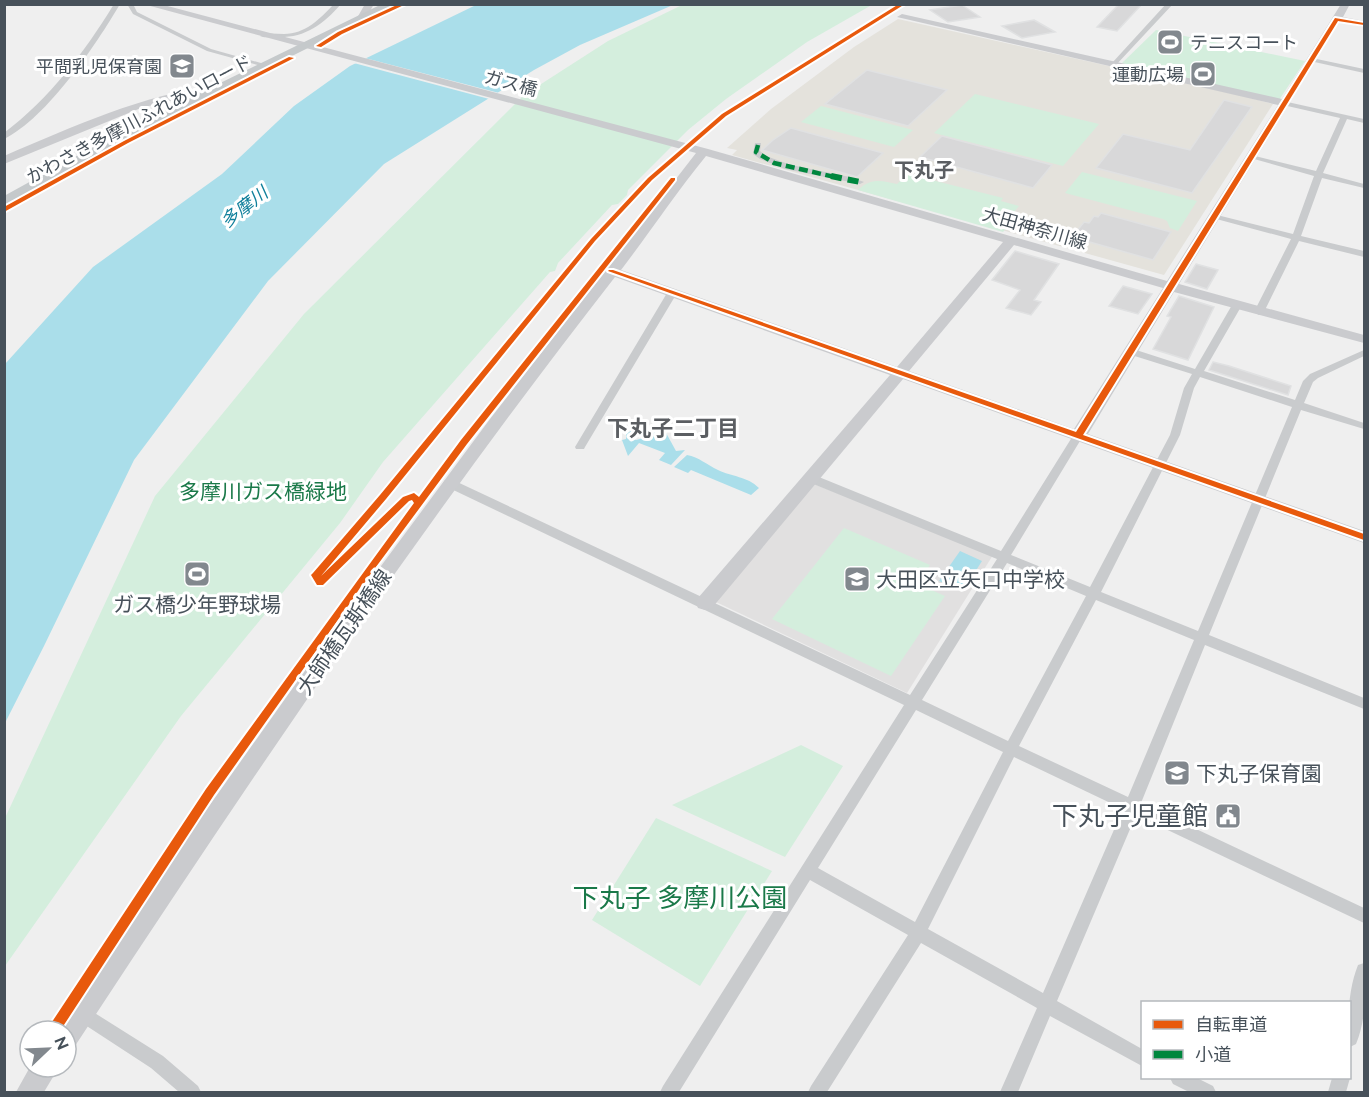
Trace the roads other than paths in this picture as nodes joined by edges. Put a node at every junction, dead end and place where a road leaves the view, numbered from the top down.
1 (117, 4) edge
2 (130, 4) edge
3 (147, 4) edge
4 (338, 4) edge
5 (370, 4) edge
6 (391, 4) edge
7 (1170, 4) edge
8 (1346, 4) edge
9 (902, 17) dead end
10 (362, 18) junction
11 (1337, 19) junction
12 (1365, 24) edge
13 (263, 36) junction
14 (304, 46) junction
15 (1312, 60) junction
16 (1114, 64) junction
17 (265, 66) junction
18 (1365, 71) edge
19 (218, 87) junction
20 (1286, 103) junction
21 (1345, 116) junction
22 (1365, 121) edge
23 (4, 137) edge
24 (758, 145) dead end
25 (700, 150) junction
26 (1251, 157) junction
27 (4, 161) edge
28 (1319, 174) junction
29 (860, 182) dead end
30 (1364, 185) edge
31 (4, 202) edge
32 (1213, 217) junction
33 (1296, 238) junction
34 (1011, 240) junction
35 (1365, 254) edge
36 (611, 272) junction
37 (1171, 286) junction
38 (672, 293) junction
39 (1237, 305) junction
40 (1258, 312) junction
41 (1365, 339) edge
42 (1129, 351) junction
43 (1365, 353) edge
44 (900, 372) junction
45 (1199, 373) junction
46 (1298, 405) junction
47 (1365, 426) edge
48 (1078, 436) junction
49 (580, 447) dead end
50 (1160, 465) junction
51 (810, 478) junction
52 (449, 483) junction
53 (1258, 499) junction
54 (1365, 537) edge
55 (1004, 556) junction
56 (1095, 594) junction
57 (705, 603) junction
58 (1202, 638) junction
59 (913, 702) junction
60 (1365, 705) edge
61 (1012, 748) junction
62 (1132, 806) junction
63 (807, 870) junction
64 (1365, 916) edge
65 (918, 933) junction
66 (1365, 971) edge
67 (1046, 1006) junction
68 (82, 1013) junction
69 (78, 1019) edge
70 (1351, 1034) edge
71 (1141, 1057) edge
72 (38, 1079) edge
73 (1183, 1079) edge
74 (29, 1092) edge
75 (192, 1092) edge
76 (669, 1092) edge
77 (817, 1092) edge
78 (1009, 1092) edge
79 (1207, 1092) edge

1 - 23 street
2 - 17 street
3 - 13 street, ガス橋
4 - 13 street
5 - 10 street
6 - 10 main road
7 - 16 street
8 - 11 street
9 - 16 street
10 - 14 main road
11 - 12 street
11 - 15 street
13 - 14 street, ガス橋
14 - 17 main road
14 - 25 street, ガス橋
15 - 18 street
15 - 20 street
16 - 20 street
17 - 19 main road
19 - 27 street
19 - 31 main road
20 - 21 street
20 - 26 street
21 - 22 street
21 - 28 street
24 - 29 street
25 - 34 street, 大田神奈川線
25 - 36 street, 大師橋瓦斯橋線
26 - 28 street
26 - 32 street
28 - 30 street
28 - 33 street
32 - 33 street
32 - 37 street
33 - 35 street
33 - 40 street
34 - 37 street, 大田神奈川線
34 - 44 street
36 - 38 street
36 - 52 street, 大師橋瓦斯橋線
37 - 39 street, 大田神奈川線
37 - 42 street
38 - 44 street
38 - 49 street
39 - 40 street, 大田神奈川線
39 - 45 street
40 - 41 street, 大田神奈川線
42 - 45 street
42 - 48 street
43 - 46 street
44 - 48 street
44 - 51 street
45 - 46 street
45 - 50 street
46 - 47 street
46 - 53 street
48 - 50 street
48 - 55 street
50 - 53 street
50 - 56 street
51 - 55 street
51 - 57 street
52 - 57 street
52 - 68 street, 大師橋瓦斯橋線
53 - 54 street
53 - 58 street
55 - 56 street
55 - 59 street
56 - 58 street
56 - 61 street
57 - 59 street
58 - 60 street
58 - 62 street
59 - 61 street
59 - 63 street
61 - 62 street
61 - 65 street
62 - 64 street
62 - 67 street
63 - 65 street
63 - 76 street
65 - 67 street
65 - 77 street
66 - 70 street
67 - 71 street
67 - 78 street
68 - 69 street, 大師橋瓦斯橋線
68 - 75 street
72 - 74 street
73 - 79 street

